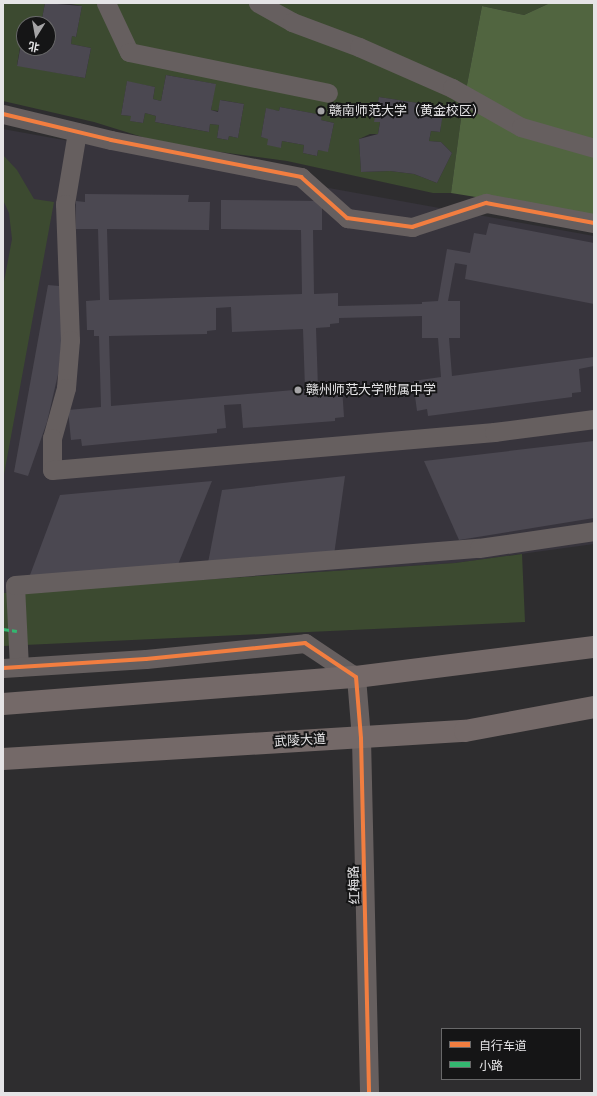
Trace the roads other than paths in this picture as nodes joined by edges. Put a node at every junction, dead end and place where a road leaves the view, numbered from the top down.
1 (106, 3) edge
2 (258, 3) edge
3 (328, 93) dead end
4 (3, 114) edge
5 (77, 132) junction
6 (594, 148) edge
7 (594, 223) edge
8 (594, 418) edge
9 (594, 531) edge
10 (594, 647) edge
11 (11, 667) edge
12 (356, 677) junction
13 (3, 704) edge
14 (594, 706) edge
15 (361, 738) junction
16 (3, 759) edge
17 (369, 1093) edge

1 - 3 street
2 - 6 street
4 - 5 street
5 - 7 street
5 - 8 street
9 - 11 street
10 - 12 main road
11 - 12 street
12 - 13 main road
12 - 15 street, 红梅路
14 - 15 main road, 武陵大道
15 - 16 main road, 武陵大道
15 - 17 street, 红梅路

